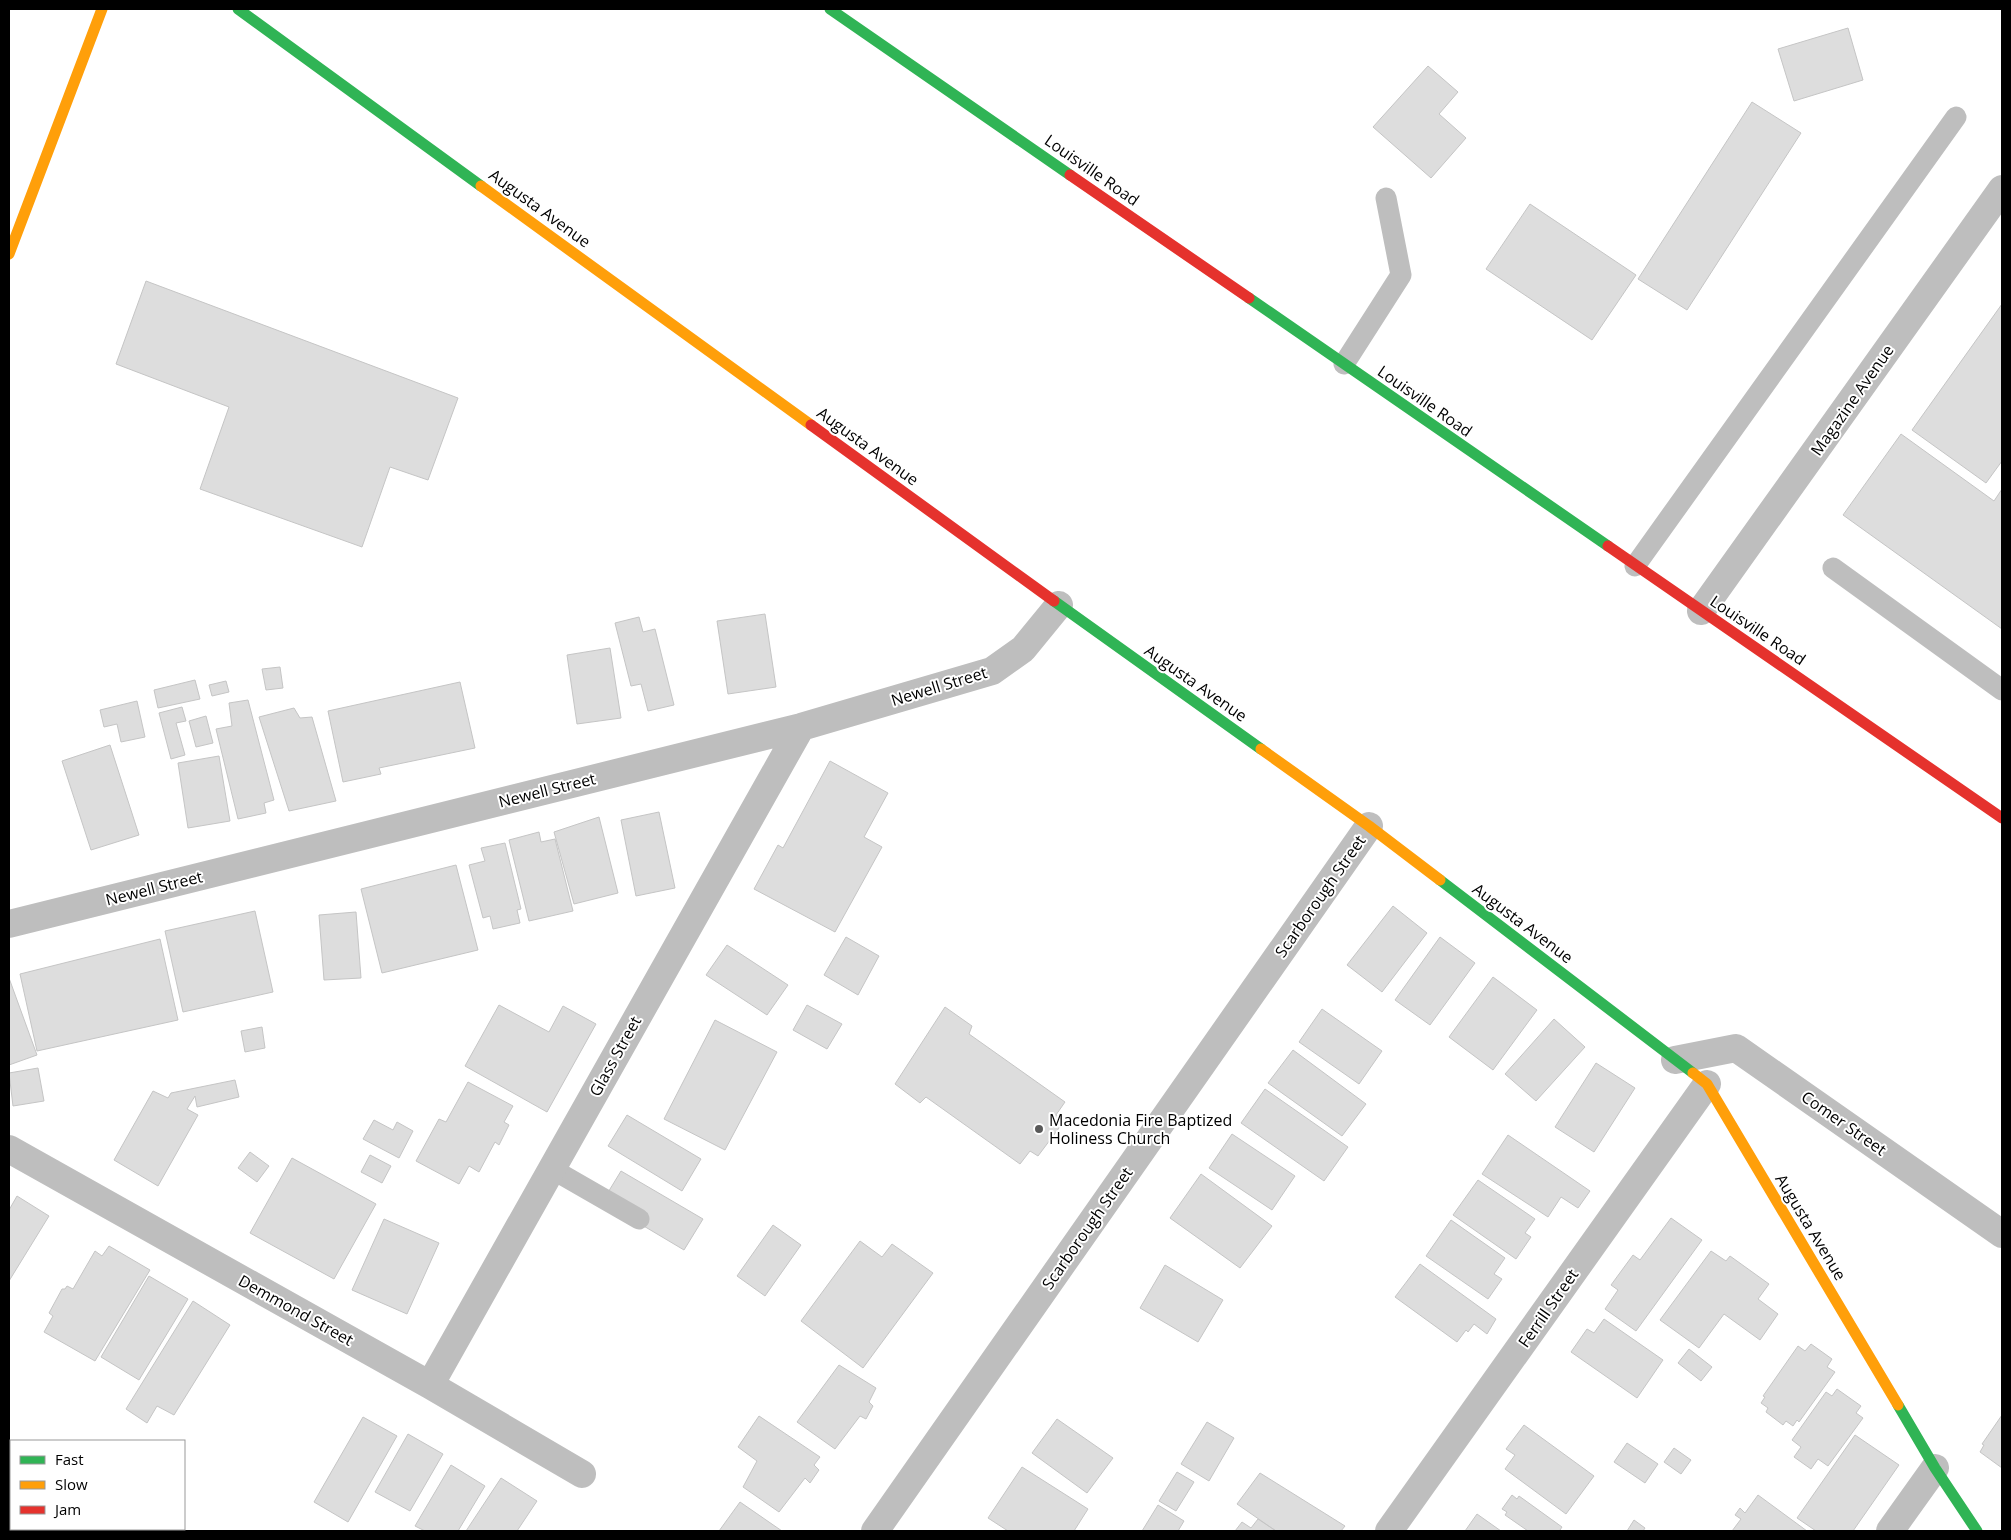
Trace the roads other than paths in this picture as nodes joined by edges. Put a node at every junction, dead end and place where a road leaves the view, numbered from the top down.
1 (102, 9) edge
2 (238, 9) edge
3 (830, 9) edge
4 (1956, 117) dead end
5 (2002, 188) edge
6 (1386, 198) dead end
7 (9, 254) edge
8 (1344, 364) junction
9 (1635, 566) junction
10 (1833, 568) dead end
11 (1059, 605) junction
12 (1702, 611) junction
13 (2002, 690) edge
14 (801, 727) junction
15 (2002, 818) edge
16 (1369, 826) junction
17 (9, 924) edge
18 (1675, 1060) junction
19 (1707, 1084) junction
20 (9, 1149) edge
21 (552, 1169) junction
22 (639, 1219) dead end
23 (2002, 1234) edge
24 (430, 1385) junction
25 (1935, 1468) junction
26 (582, 1474) dead end
27 (875, 1531) edge
28 (1389, 1531) edge
29 (1890, 1531) edge
30 (1977, 1531) edge

1 - 7 main road
2 - 11 main road, Augusta Avenue
3 - 8 main road, Louisville Road
4 - 9 lane
5 - 12 street, Magazine Avenue
6 - 8 lane
8 - 9 main road, Louisville Road
9 - 12 main road, Louisville Road
10 - 13 lane
11 - 14 street, Newell Street
11 - 16 main road, Augusta Avenue
12 - 15 main road, Louisville Road
14 - 17 street, Newell Street
14 - 21 street, Glass Street
16 - 18 main road, Augusta Avenue
16 - 27 street, Scarborough Street
18 - 19 main road, Augusta Avenue
18 - 23 street, Comer Street
19 - 25 main road, Augusta Avenue
19 - 28 street, Ferrill Street
20 - 24 street, Demmond Street
21 - 22 lane
21 - 24 street, Glass Street
24 - 26 street, Demmond Street
25 - 29 street
25 - 30 main road, Augusta Avenue

